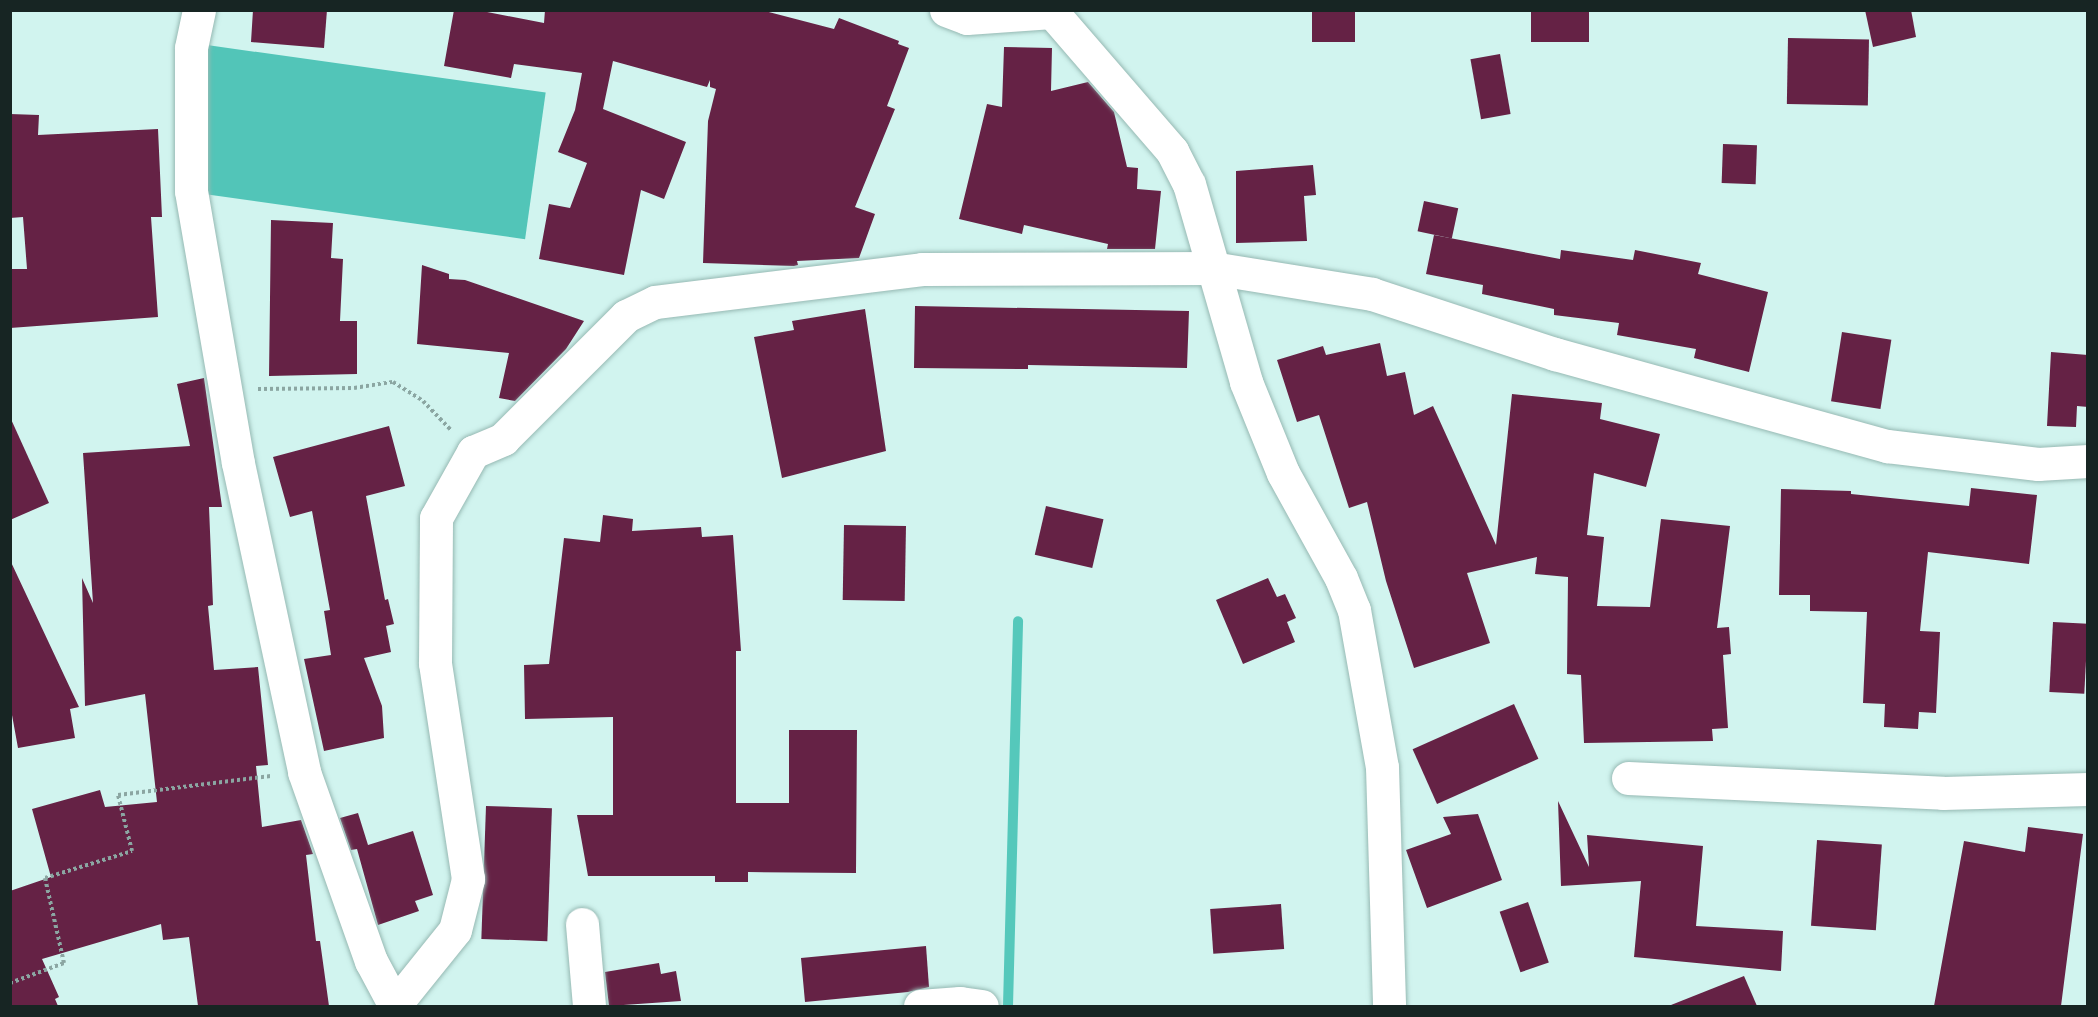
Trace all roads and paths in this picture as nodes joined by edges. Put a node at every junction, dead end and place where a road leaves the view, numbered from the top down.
1 (199, 10) edge
2 (946, 10) edge
3 (1212, 268) junction
4 (225, 388) junction
5 (473, 452) junction
6 (2088, 461) edge
7 (304, 772) junction
8 (1628, 778) dead end
9 (2088, 789) edge
10 (582, 924) dead end
11 (10, 983) edge
12 (395, 1006) edge
13 (589, 1006) edge
14 (920, 1006) edge
15 (982, 1006) edge
16 (1389, 1006) edge

1 - 4 street
2 - 3 street
3 - 5 street
3 - 6 street
3 - 16 street
4 - 5 path
4 - 7 street
5 - 12 street
7 - 11 path
7 - 12 street
8 - 9 street
10 - 13 street
14 - 15 street

